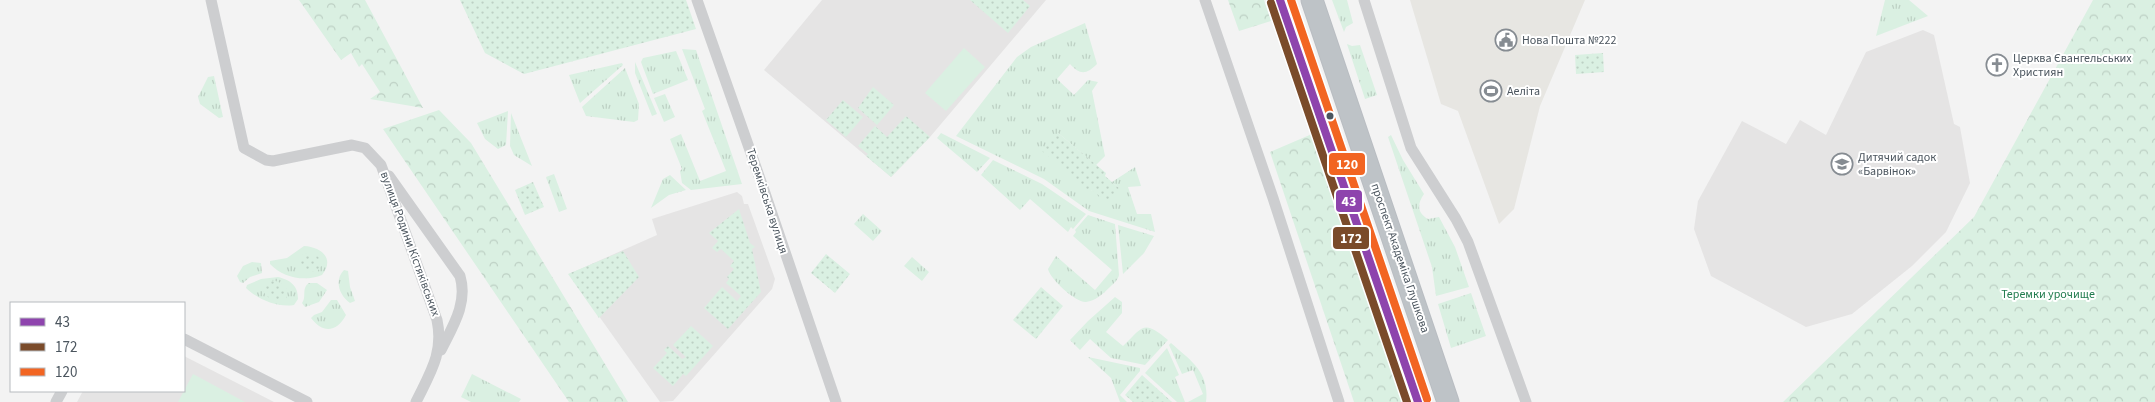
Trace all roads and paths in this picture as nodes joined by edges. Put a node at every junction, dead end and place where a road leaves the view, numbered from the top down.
1 (211, 0) edge
2 (697, 0) edge
3 (1205, 0) edge
4 (1280, 0) edge
5 (1312, 0) edge
6 (1364, 0) edge
7 (381, 165) junction
8 (185, 340) edge
9 (435, 362) junction
10 (307, 402) edge
11 (416, 402) edge
12 (836, 402) edge
13 (1339, 402) edge
14 (1418, 402) edge
15 (1448, 402) edge
16 (1526, 402) edge

1 - 7 street, вулиця Родини Кістяківських
2 - 12 street, Теремківська вулиця
3 - 13 street
4 - 14 highway
5 - 15 highway, проспект Академіка Глушкова
6 - 16 street
7 - 9 street, вулиця Родини Кістяківських
7 - 9 street
8 - 10 street
9 - 11 street, вулиця Родини Кістяківських

